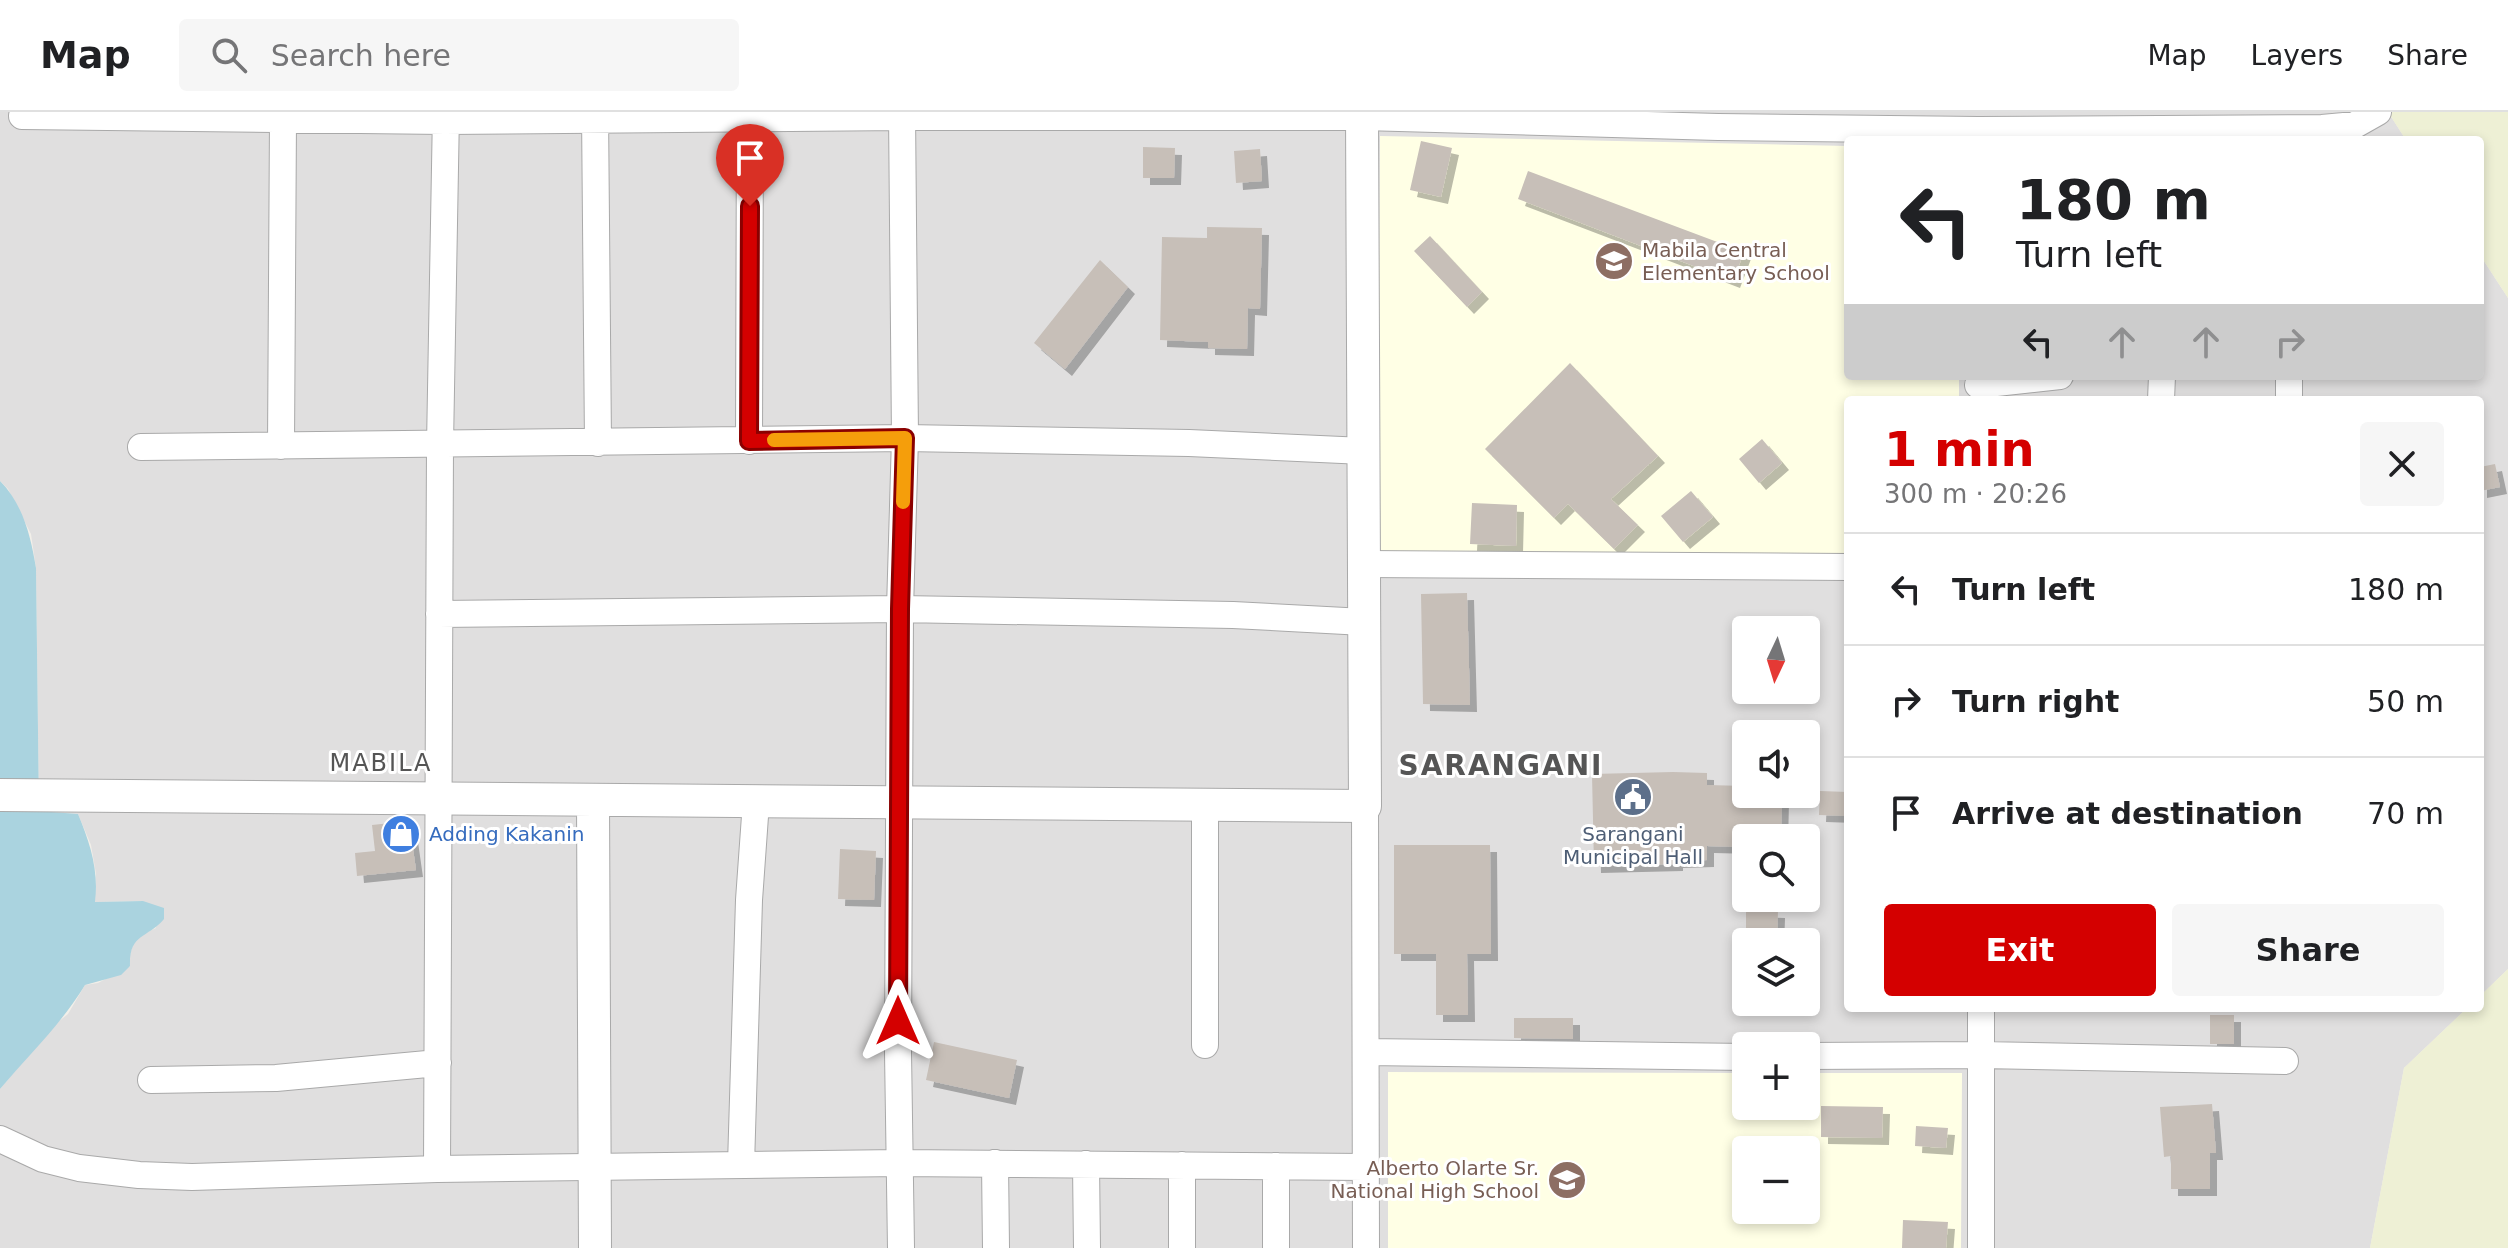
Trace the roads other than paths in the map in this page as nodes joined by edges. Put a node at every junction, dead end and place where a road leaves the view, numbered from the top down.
1 (2378, 112) edge
2 (902, 114) edge
3 (137, 115) edge
4 (750, 115) edge
5 (1362, 115) edge
6 (22, 116) dead end
7 (595, 116) edge
8 (1514, 116) edge
9 (446, 117) edge
10 (283, 119) junction
11 (2322, 134) edge
12 (1978, 135) edge
13 (2030, 380) edge
14 (1978, 387) edge
15 (905, 438) junction
16 (749, 441) junction
17 (598, 443) junction
18 (440, 445) junction
19 (281, 446) junction
20 (141, 447) dead end
21 (1364, 451) junction
22 (1364, 564) junction
23 (1844, 567) edge
24 (900, 609) junction
25 (439, 614) junction
26 (1364, 622) junction
27 (0, 795) edge
28 (439, 799) junction
29 (593, 801) junction
30 (756, 802) junction
31 (899, 802) junction
32 (1205, 805) junction
33 (1365, 806) junction
34 (1981, 1012) edge
35 (1205, 1045) dead end
36 (1366, 1052) junction
37 (1981, 1055) junction
38 (1820, 1056) edge
39 (1732, 1057) edge
40 (2285, 1061) dead end
41 (438, 1063) junction
42 (151, 1080) dead end
43 (0, 1139) edge
44 (899, 1163) junction
45 (995, 1163) junction
46 (1086, 1164) junction
47 (741, 1165) junction
48 (1182, 1165) junction
49 (1276, 1166) junction
50 (593, 1167) junction
51 (1365, 1167) junction
52 (437, 1169) junction
53 (595, 1248) edge
54 (901, 1248) edge
55 (996, 1248) edge
56 (1087, 1248) edge
57 (1182, 1248) edge
58 (1276, 1248) edge
59 (1366, 1248) edge
60 (1981, 1248) edge

1 - 11 street
2 - 4 street
2 - 5 street
2 - 15 street
3 - 6 street
3 - 10 street
4 - 7 street
4 - 16 street
5 - 8 street
5 - 21 street
7 - 9 street
7 - 17 street
8 - 12 street
9 - 10 street
9 - 18 street
10 - 19 street
11 - 12 street
13 - 14 street
15 - 16 street
15 - 21 street
15 - 24 street
16 - 17 street
17 - 18 street
18 - 19 street
18 - 25 street
19 - 20 street
21 - 22 street
22 - 23 street
22 - 26 street
24 - 25 street
24 - 26 street
24 - 31 street
25 - 28 street
26 - 33 street
27 - 28 street
28 - 29 street
28 - 41 street
29 - 30 street
29 - 50 street
30 - 31 street
30 - 47 street
31 - 32 street
31 - 44 street
32 - 33 street
32 - 35 street
33 - 36 street
34 - 37 street
36 - 39 street
36 - 51 street
37 - 38 street
37 - 40 street
37 - 60 street
41 - 42 street
41 - 52 street
43 - 52 street
44 - 45 street
44 - 47 street
44 - 54 street
45 - 46 street
45 - 55 street
46 - 48 street
46 - 56 street
47 - 50 street
48 - 49 street
48 - 57 street
49 - 51 street
49 - 58 street
50 - 52 street
50 - 53 street
51 - 59 street

